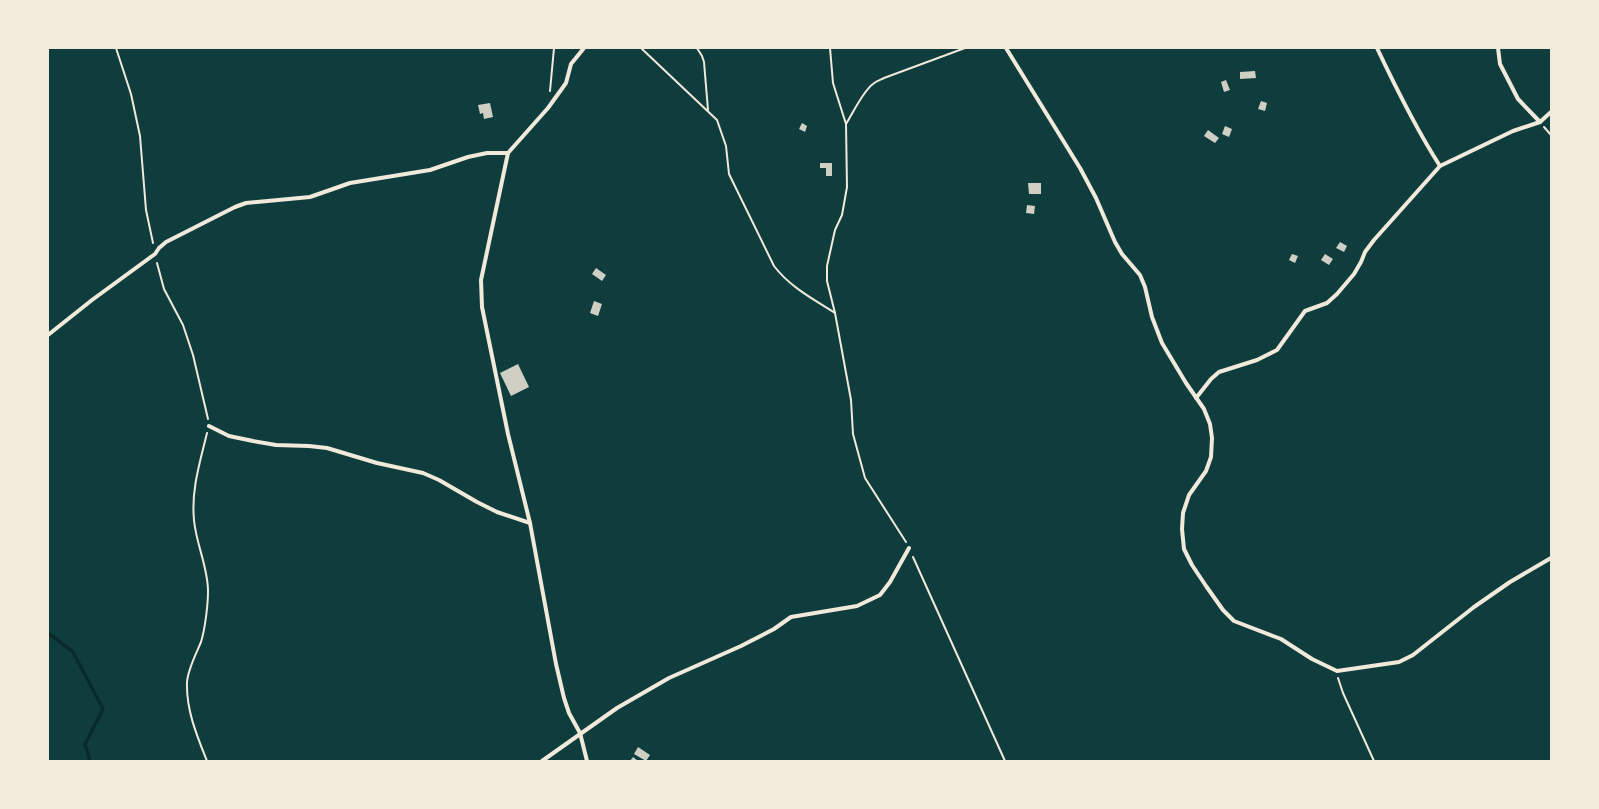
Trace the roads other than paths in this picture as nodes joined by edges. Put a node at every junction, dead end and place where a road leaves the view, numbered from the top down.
1 (584, 48) edge
2 (1006, 48) edge
3 (1378, 48) edge
4 (1498, 48) edge
5 (1551, 112) edge
6 (1540, 122) junction
7 (508, 153) junction
8 (1440, 166) junction
9 (48, 336) edge
10 (1196, 398) junction
11 (209, 426) road end
12 (530, 523) junction
13 (908, 548) road end
14 (1551, 558) edge
15 (580, 733) junction
16 (542, 761) edge
17 (587, 761) edge

1 - 7 street
2 - 10 street
3 - 8 street
4 - 6 street
5 - 6 street
6 - 8 street
7 - 9 street
7 - 12 street
8 - 10 street
10 - 14 street
11 - 12 street
12 - 15 street
13 - 15 street
15 - 16 street
15 - 17 street

